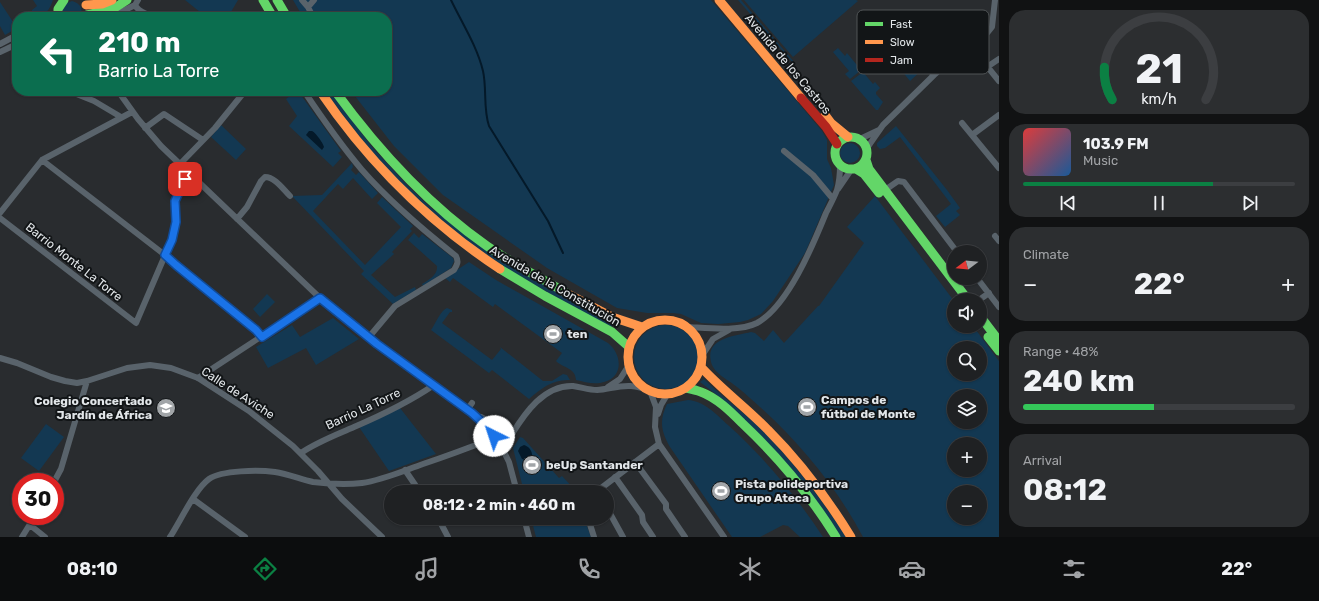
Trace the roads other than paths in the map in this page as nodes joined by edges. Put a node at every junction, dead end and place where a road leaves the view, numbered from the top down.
1 (64, 0) edge
2 (112, 0) edge
3 (127, 0) edge
4 (263, 0) edge
5 (277, 0) edge
6 (302, 0) edge
7 (314, 0) edge
8 (719, 0) edge
9 (727, 0) edge
10 (991, 0) edge
11 (84, 3) edge
12 (137, 3) edge
13 (996, 3) edge
14 (308, 7) junction
15 (57, 12) edge
16 (102, 12) edge
17 (120, 12) edge
18 (142, 12) edge
19 (270, 12) edge
20 (284, 12) edge
21 (310, 12) edge
22 (989, 31) edge
23 (12, 38) edge
24 (0, 44) edge
25 (12, 46) edge
26 (0, 52) edge
27 (999, 59) edge
28 (989, 66) edge
29 (989, 68) edge
30 (934, 75) edge
31 (999, 81) edge
32 (82, 96) edge
33 (121, 96) edge
34 (240, 96) edge
35 (307, 96) edge
36 (324, 96) edge
37 (339, 96) edge
38 (132, 112) junction
39 (999, 116) edge
40 (121, 117) junction
41 (962, 123) dead end
42 (145, 128) junction
43 (880, 129) junction
44 (972, 135) junction
45 (848, 137) junction
46 (860, 139) junction
47 (204, 140) junction
48 (837, 144) junction
49 (867, 148) junction
50 (784, 151) dead end
51 (42, 160) junction
52 (866, 160) junction
53 (180, 164) junction
54 (840, 166) junction
55 (999, 168) edge
56 (854, 170) junction
57 (189, 173) junction
58 (837, 190) junction
59 (885, 190) junction
60 (290, 196) dead end
61 (833, 199) junction
62 (0, 213) edge
63 (0, 218) edge
64 (237, 219) junction
65 (952, 245) edge
66 (165, 255) junction
67 (983, 285) edge
68 (955, 293) edge
69 (963, 293) edge
70 (989, 293) joint
71 (320, 298) junction
72 (999, 307) edge
73 (987, 325) edge
74 (642, 327) junction
75 (687, 327) junction
76 (731, 329) junction
77 (985, 333) edge
78 (262, 337) junction
79 (369, 337) junction
80 (999, 341) edge
81 (629, 347) junction
82 (999, 351) edge
83 (703, 354) junction
84 (0, 358) edge
85 (630, 365) junction
86 (702, 367) junction
87 (198, 378) junction
88 (87, 381) junction
89 (434, 385) junction
90 (605, 388) junction
91 (686, 388) junction
92 (648, 390) junction
93 (667, 395) junction
94 (472, 403) dead end
95 (470, 411) junction
96 (521, 419) junction
97 (656, 419) junction
98 (499, 426) junction
99 (507, 427) junction
100 (512, 434) junction
101 (494, 435) junction
102 (509, 442) junction
103 (500, 444) junction
104 (659, 444) junction
105 (301, 453) junction
106 (509, 462) junction
107 (635, 462) junction
108 (405, 470) junction
109 (59, 473) edge
110 (615, 476) junction
111 (329, 484) junction
112 (415, 485) edge
113 (515, 485) edge
114 (604, 485) edge
115 (193, 499) junction
116 (614, 521) edge
117 (442, 525) edge
118 (525, 525) edge
119 (590, 525) edge
120 (30, 526) joint
121 (380, 536) edge
122 (22, 537) edge
123 (45, 537) edge
124 (170, 537) edge
125 (245, 537) edge
126 (448, 537) edge
127 (528, 537) edge
128 (594, 537) edge
129 (623, 537) edge
130 (653, 537) edge
131 (685, 537) edge
132 (724, 537) edge
133 (836, 537) edge
134 (851, 537) edge

1 - 15 main road
2 - 11 main road
3 - 16 main road
4 - 19 main road
5 - 20 main road
6 - 14 street
7 - 14 street
8 - 48 main road, Avenida de los Castros
9 - 45 main road, Avenida de los Castros
10 - 13 street
12 - 17 street
12 - 18 street
13 - 22 street
14 - 21 street
23 - 24 street
25 - 26 street
27 - 28 street
29 - 31 street
30 - 43 street
32 - 40 street
33 - 38 street
34 - 47 street
35 - 79 street
36 - 81 main road, Avenida de la Constitución
37 - 74 main road, Avenida de la Constitución
38 - 40 street
38 - 42 street
39 - 44 street
40 - 51 street
41 - 44 street
42 - 47 street
42 - 53 street
43 - 46 street
43 - 49 street
44 - 55 street
45 - 46 main road
45 - 48 main road
46 - 49 main road
47 - 53 street
48 - 54 main road
49 - 52 main road
50 - 61 street
51 - 62 street
51 - 66 street
52 - 56 main road
52 - 59 main road
53 - 57 street
54 - 56 main road
54 - 58 street
56 - 58 street
56 - 68 main road
57 - 64 street
57 - 66 street
58 - 61 street
59 - 65 street
59 - 69 main road
60 - 64 street
61 - 76 street
63 - 66 street, Barrio Monte La Torre
64 - 71 street
66 - 78 street
67 - 70 street
70 - 72 street
71 - 78 street
71 - 79 street
73 - 80 main road
74 - 75 main road
74 - 81 main road
75 - 76 street
75 - 83 main road
76 - 83 street
77 - 82 main road
78 - 87 street
79 - 89 street
81 - 85 main road
83 - 86 main road
84 - 88 street, Calle de Aviche
85 - 90 street
85 - 92 main road
86 - 91 main road
86 - 134 main road
87 - 88 street, Calle de Aviche
87 - 105 street, Calle de Aviche
88 - 109 street
89 - 95 street
89 - 105 street, Barrio La Torre
90 - 92 street
90 - 96 street
91 - 93 main road
91 - 133 main road
92 - 93 main road
92 - 97 street
93 - 97 street
94 - 95 street
95 - 98 street
95 - 101 street
96 - 99 street
96 - 100 street
97 - 104 street
98 - 99 street
98 - 101 street
99 - 100 street
100 - 102 street
101 - 103 street
101 - 108 street
102 - 103 street
102 - 106 street
103 - 106 street
104 - 107 street
104 - 132 street
105 - 111 street, Calle de Aviche
106 - 113 street
107 - 110 street
107 - 131 street
108 - 111 street
108 - 112 street
110 - 114 street
110 - 130 street
111 - 115 street
111 - 121 street, Calle de Aviche
115 - 124 street
115 - 125 street
116 - 129 street
117 - 126 street
118 - 127 street
119 - 128 street
120 - 122 street
120 - 123 street

